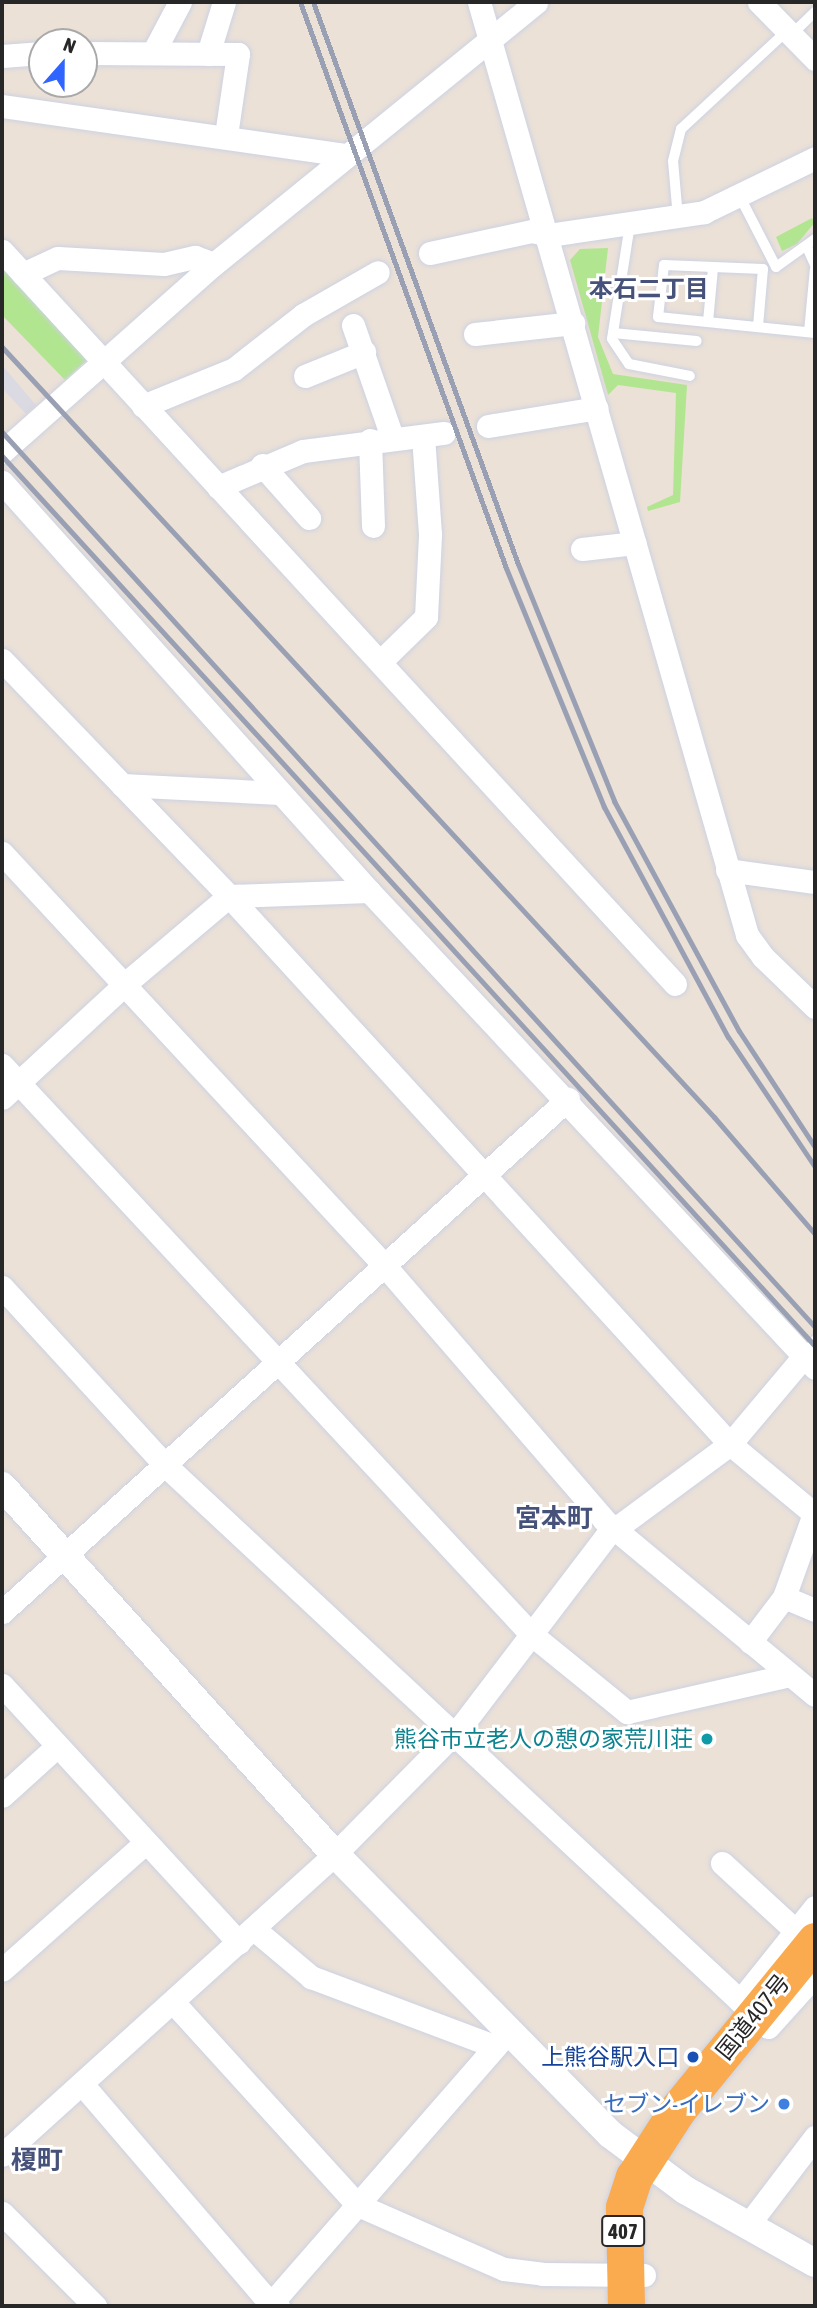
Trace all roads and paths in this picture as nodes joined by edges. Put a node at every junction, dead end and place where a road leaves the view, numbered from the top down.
1 (180, 2) edge
2 (224, 2) edge
3 (480, 2) edge
4 (536, 2) edge
5 (759, 2) edge
6 (815, 12) edge
7 (789, 33) junction
8 (492, 39) junction
9 (98, 53) edge
10 (153, 53) junction
11 (28, 54) edge
12 (208, 54) junction
13 (2, 56) edge
14 (815, 59) edge
15 (2, 106) edge
16 (226, 135) junction
17 (346, 155) junction
18 (815, 158) edge
19 (739, 195) junction
20 (678, 218) junction
21 (630, 224) junction
22 (549, 234) junction
23 (811, 243) edge
24 (2, 251) edge
25 (430, 253) dead end
26 (214, 264) junction
27 (776, 267) junction
28 (815, 267) edge
29 (713, 268) junction
30 (763, 269) junction
31 (379, 272) dead end
32 (23, 274) junction
33 (658, 317) junction
34 (708, 322) junction
35 (573, 323) junction
36 (352, 326) dead end
37 (758, 326) junction
38 (812, 332) edge
39 (613, 333) junction
40 (475, 334) dead end
41 (656, 337) junction
42 (697, 341) dead end
43 (363, 352) junction
44 (104, 363) junction
45 (305, 376) dead end
46 (690, 376) dead end
47 (144, 406) junction
48 (597, 408) junction
49 (488, 426) dead end
50 (381, 439) junction
51 (2, 452) edge
52 (262, 465) junction
53 (2, 482) edge
54 (218, 487) junction
55 (309, 518) dead end
56 (373, 526) dead end
57 (635, 543) junction
58 (582, 549) dead end
59 (2, 660) edge
60 (381, 661) junction
61 (122, 785) junction
62 (280, 793) junction
63 (2, 853) edge
64 (727, 870) junction
65 (815, 882) edge
66 (369, 891) junction
67 (229, 896) junction
68 (126, 983) junction
69 (675, 984) dead end
70 (815, 1007) edge
71 (2, 1065) edge
72 (10, 1091) edge
73 (568, 1100) junction
74 (482, 1174) junction
75 (385, 1266) junction
76 (2, 1287) edge
77 (811, 1355) edge
78 (276, 1365) junction
79 (730, 1444) junction
80 (165, 1465) junction
81 (2, 1486) edge
82 (814, 1512) edge
83 (614, 1528) junction
84 (65, 1556) junction
85 (785, 1597) junction
86 (815, 1610) edge
87 (2, 1612) edge
88 (531, 1634) junction
89 (750, 1642) junction
90 (790, 1675) junction
91 (2, 1685) edge
92 (815, 1695) edge
93 (454, 1733) junction
94 (56, 1747) junction
95 (2, 1796) edge
96 (145, 1843) junction
97 (335, 1854) junction
98 (722, 1863) dead end
99 (815, 1907) edge
100 (246, 1936) junction
101 (805, 1936) edge
102 (2, 1970) edge
103 (815, 1975) edge
104 (173, 2002) junction
105 (747, 2008) junction
106 (501, 2039) junction
107 (82, 2084) junction
108 (815, 2137) edge
109 (2, 2155) edge
110 (643, 2161) junction
111 (358, 2205) junction
112 (2, 2213) edge
113 (748, 2225) junction
114 (815, 2263) edge
115 (635, 2291) edge
116 (273, 2305) edge
117 (95, 2306) edge

1 - 10 street
2 - 12 street
3 - 8 street
4 - 8 street
5 - 7 street
6 - 7 lane
7 - 14 street
7 - 20 lane
8 - 17 street
8 - 22 street
9 - 10 street
10 - 12 street
11 - 13 street
12 - 16 street
15 - 16 street
16 - 17 street
17 - 26 street
18 - 19 street
19 - 20 street
19 - 27 lane
20 - 21 street
21 - 22 street
21 - 39 lane
22 - 25 street
22 - 35 street
23 - 27 lane
23 - 28 lane
24 - 32 street
26 - 32 street
26 - 44 street
27 - 30 lane
28 - 38 lane
29 - 30 lane
29 - 33 lane
29 - 34 lane
30 - 37 lane
31 - 47 street
32 - 44 street
33 - 34 lane
33 - 41 lane
34 - 37 lane
35 - 40 street
35 - 48 street
36 - 43 street
37 - 38 lane
39 - 41 lane
39 - 46 lane
41 - 42 lane
43 - 45 street
43 - 50 street
44 - 47 street
44 - 51 street
47 - 54 street
48 - 49 street
48 - 57 street
50 - 52 street
50 - 56 street
50 - 60 street
52 - 54 street
52 - 55 street
53 - 62 street
54 - 60 street
57 - 58 street
57 - 64 street
59 - 61 street
60 - 69 street
61 - 62 street
61 - 67 street
62 - 66 street
63 - 68 street
64 - 65 street
64 - 70 street
66 - 67 street
66 - 73 street
67 - 68 street
67 - 74 street
68 - 72 street
68 - 75 street
71 - 72 street
72 - 78 street
73 - 74 street
73 - 77 street
74 - 75 street
74 - 79 street
75 - 78 street
75 - 83 street
76 - 80 street
77 - 79 street
78 - 80 street
78 - 88 street
79 - 82 street
79 - 83 street
80 - 84 street
80 - 93 street
81 - 84 street
82 - 85 street
83 - 88 street
83 - 89 street
84 - 87 street
84 - 97 street
85 - 86 street
85 - 89 street
88 - 90 street
88 - 93 street
89 - 90 street
90 - 92 street
91 - 94 street
93 - 97 street
93 - 105 street
94 - 95 street
94 - 96 street
96 - 100 street
96 - 102 street
97 - 100 street
97 - 106 street
98 - 101 street
99 - 101 street
100 - 104 street
100 - 106 street
101 - 105 highway, 国道407号
103 - 105 street
104 - 107 street
104 - 111 street
105 - 110 highway, 国道407号
106 - 110 street
106 - 111 street
107 - 109 street
107 - 116 street
108 - 113 street
110 - 113 street
110 - 115 highway, 407
111 - 115 street
111 - 116 street
112 - 117 street
113 - 114 street

